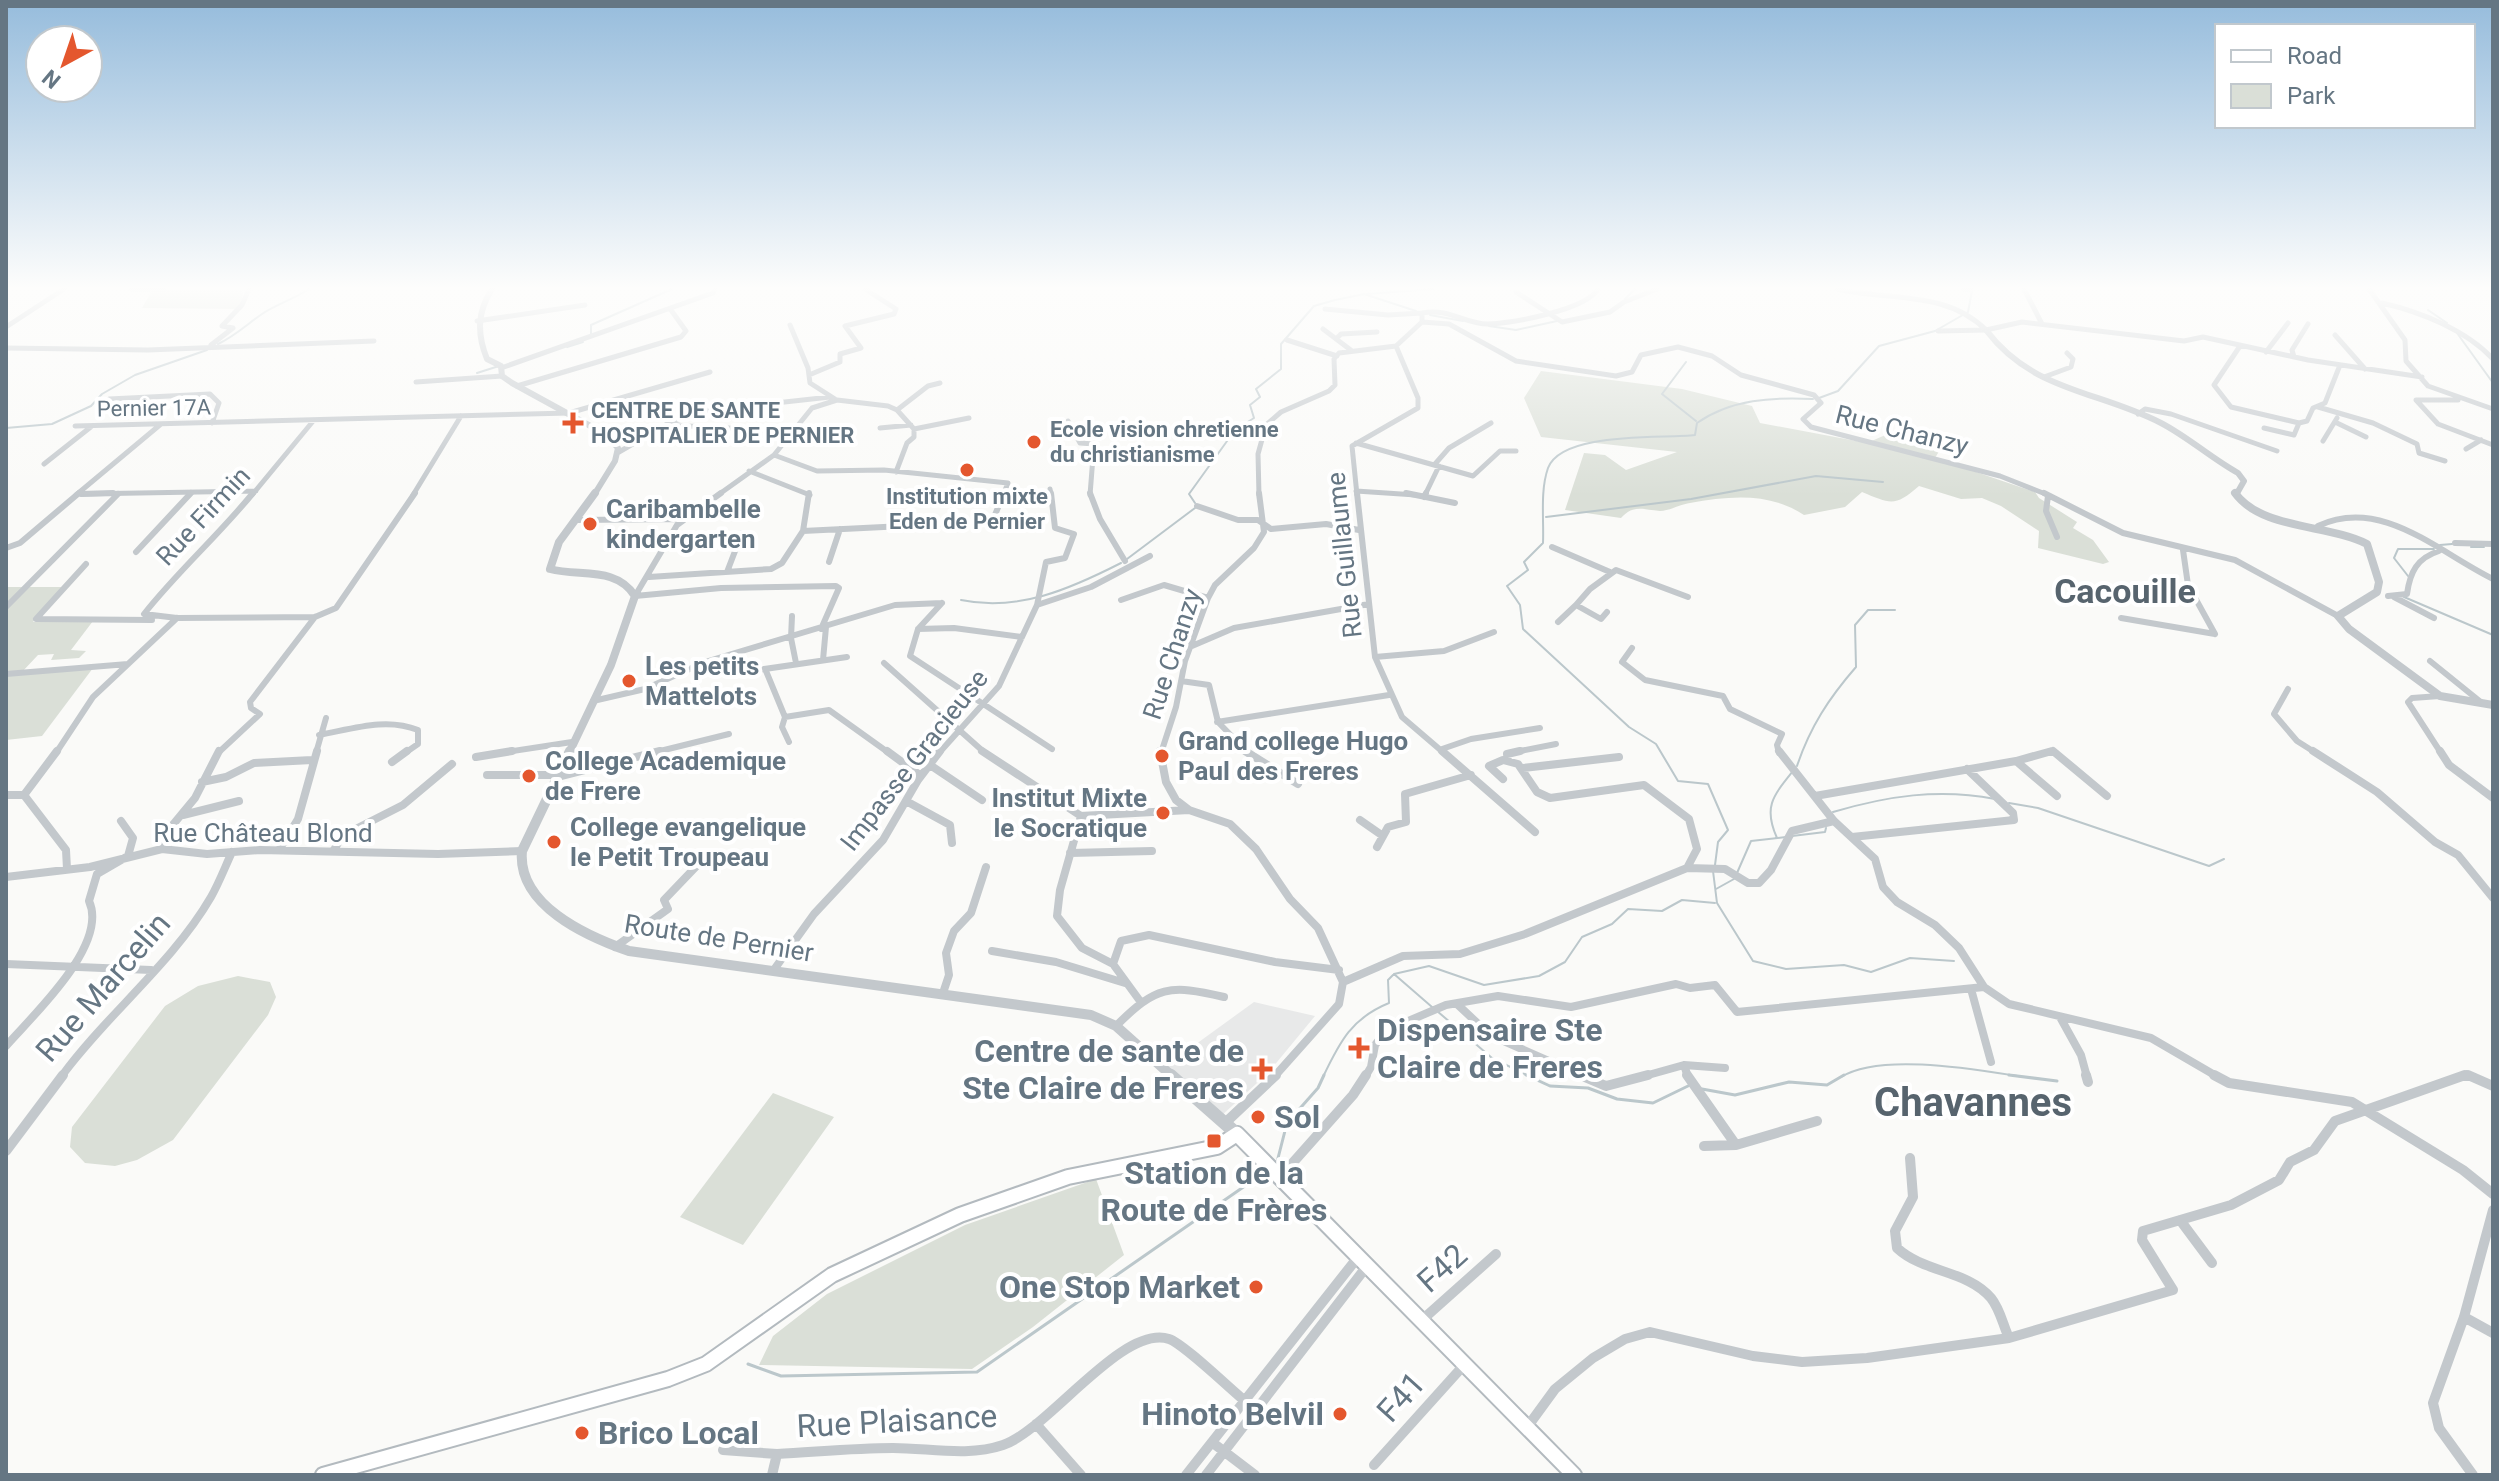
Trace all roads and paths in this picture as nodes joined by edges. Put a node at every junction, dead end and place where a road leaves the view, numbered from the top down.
1 (487, 358) edge
2 (540, 358) edge
3 (609, 358) edge
4 (803, 358) edge
5 (840, 358) edge
6 (1335, 358) edge
7 (1401, 358) edge
8 (1511, 358) edge
9 (1639, 358) edge
10 (1715, 358) edge
11 (2011, 358) edge
12 (2072, 358) edge
13 (2231, 358) edge
14 (2300, 358) edge
15 (2355, 358) edge
16 (2406, 358) edge
17 (2340, 365) junction
18 (2365, 369) junction
19 (502, 372) junction
20 (710, 372) dead end
21 (809, 375) junction
22 (2044, 377) junction
23 (2422, 377) junction
24 (416, 382) dead end
25 (940, 383) dead end
26 (517, 386) junction
27 (109, 399) dead end
28 (834, 399) junction
29 (2467, 400) junction
30 (2316, 407) junction
31 (2493, 409) edge
32 (897, 410) junction
33 (569, 413) junction
34 (2341, 413) junction
35 (2138, 414) junction
36 (461, 416) junction
37 (969, 418) dead end
38 (314, 420) junction
39 (1068, 421) dead end
40 (2335, 422) junction
41 (212, 423) junction
42 (1491, 423) dead end
43 (2299, 423) junction
44 (161, 424) junction
45 (665, 425) junction
46 (75, 426) dead end
47 (92, 426) junction
48 (912, 427) junction
49 (880, 428) dead end
50 (2264, 428) dead end
51 (792, 431) junction
52 (2366, 437) dead end
53 (2481, 440) junction
54 (2323, 441) dead end
55 (1354, 445) junction
56 (2493, 445) edge
57 (2466, 449) dead end
58 (1516, 451) dead end
59 (2277, 451) dead end
60 (619, 452) junction
61 (774, 455) junction
62 (2445, 461) dead end
63 (44, 464) dead end
64 (1437, 465) junction
65 (749, 471) junction
66 (896, 472) junction
67 (1050, 489) dead end
68 (256, 491) junction
69 (1356, 491) junction
70 (191, 493) junction
71 (79, 494) junction
72 (118, 494) junction
73 (2048, 496) junction
74 (1424, 497) junction
75 (1455, 503) dead end
76 (1197, 506) dead end
77 (683, 519) junction
78 (577, 520) junction
79 (1258, 520) junction
80 (944, 524) dead end
81 (2318, 526) junction
82 (840, 529) junction
83 (1022, 529) dead end
84 (1359, 530) junction
85 (803, 531) junction
86 (742, 533) dead end
87 (2057, 537) dead end
88 (2455, 543) dead end
89 (2493, 544) edge
90 (1552, 547) dead end
91 (6, 548) edge
92 (2183, 550) junction
93 (2439, 551) junction
94 (136, 552) dead end
95 (1150, 556) dead end
96 (1125, 561) dead end
97 (829, 562) dead end
98 (86, 564) dead end
99 (727, 572) junction
100 (1610, 572) junction
101 (649, 577) junction
102 (2493, 579) edge
103 (2377, 592) junction
104 (635, 596) junction
105 (2388, 596) junction
106 (1688, 597) dead end
107 (1208, 598) junction
108 (1121, 600) dead end
109 (1369, 604) junction
110 (1037, 605) junction
111 (1576, 605) junction
112 (6, 607) edge
113 (1607, 612) dead end
114 (792, 616) dead end
115 (2338, 616) junction
116 (315, 617) junction
117 (2121, 618) dead end
118 (2434, 618) dead end
119 (176, 620) junction
120 (1558, 622) dead end
121 (824, 628) junction
122 (918, 629) junction
123 (1494, 632) dead end
124 (1022, 637) junction
125 (791, 638) junction
126 (1192, 646) junction
127 (1632, 648) dead end
128 (734, 655) junction
129 (847, 657) dead end
130 (1375, 657) junction
131 (823, 660) junction
132 (2430, 661) dead end
133 (796, 663) junction
134 (884, 663) dead end
135 (128, 664) junction
136 (766, 671) junction
137 (6, 674) edge
138 (1181, 681) junction
139 (2288, 689) dead end
140 (1389, 695) junction
141 (2440, 696) junction
142 (593, 701) junction
143 (983, 703) junction
144 (2488, 705) edge
145 (785, 717) junction
146 (326, 718) dead end
147 (1217, 722) junction
148 (961, 728) junction
149 (1540, 728) dead end
150 (729, 734) dead end
151 (319, 735) junction
152 (572, 742) junction
153 (789, 742) dead end
154 (1556, 744) dead end
155 (1052, 749) dead end
156 (1442, 749) junction
157 (476, 757) dead end
158 (1619, 757) dead end
159 (312, 760) junction
160 (1508, 761) junction
161 (2016, 761) junction
162 (392, 762) dead end
163 (452, 764) dead end
164 (930, 765) junction
165 (1523, 768) junction
166 (1967, 769) junction
167 (487, 775) dead end
168 (1471, 775) junction
169 (921, 776) junction
170 (555, 777) junction
171 (1503, 779) dead end
172 (202, 782) junction
173 (1298, 784) dead end
174 (6, 795) edge
175 (24, 795) junction
176 (1815, 796) junction
177 (2057, 796) dead end
178 (2107, 796) dead end
179 (2493, 798) edge
180 (982, 800) dead end
181 (239, 801) dead end
182 (906, 801) junction
183 (1189, 810) junction
184 (183, 815) junction
185 (1081, 816) junction
186 (1360, 820) dead end
187 (121, 821) dead end
188 (1834, 821) junction
189 (1535, 832) dead end
190 (1383, 836) junction
191 (1852, 837) junction
192 (952, 843) dead end
193 (1377, 847) dead end
194 (162, 849) junction
195 (279, 850) junction
196 (334, 850) junction
197 (522, 851) junction
198 (1152, 851) dead end
199 (232, 852) junction
200 (709, 853) dead end
201 (1070, 853) junction
202 (128, 856) junction
203 (986, 867) dead end
204 (1687, 868) junction
205 (67, 869) junction
206 (6, 877) edge
207 (2493, 898) edge
208 (615, 947) junction
209 (992, 951) dead end
210 (6, 964) edge
211 (1113, 964) junction
212 (75, 966) junction
213 (151, 970) junction
214 (1339, 970) junction
215 (773, 971) junction
216 (1343, 982) junction
217 (1128, 984) junction
218 (1984, 987) junction
219 (1971, 989) junction
220 (943, 993) junction
221 (1224, 997) dead end
222 (1140, 1001) junction
223 (1457, 1004) junction
224 (2060, 1017) junction
225 (1404, 1021) junction
226 (1116, 1026) junction
227 (1411, 1032) dead end
228 (6, 1046) edge
229 (1991, 1062) dead end
230 (1684, 1065) junction
231 (1725, 1068) dead end
232 (2088, 1082) dead end
233 (2493, 1086) edge
234 (2367, 1112) junction
235 (1817, 1121) dead end
236 (1224, 1124) junction
237 (1237, 1134) junction
238 (1736, 1145) junction
239 (1704, 1146) dead end
240 (6, 1151) edge
241 (1910, 1158) dead end
242 (1281, 1176) junction
243 (2493, 1194) edge
244 (2493, 1210) edge
245 (2180, 1220) junction
246 (1496, 1254) dead end
247 (1362, 1262) junction
248 (2212, 1263) dead end
249 (2464, 1317) junction
250 (1422, 1320) junction
251 (2493, 1333) edge
252 (1305, 1334) junction
253 (2009, 1338) junction
254 (1466, 1364) junction
255 (1245, 1401) junction
256 (1036, 1424) junction
257 (1528, 1426) junction
258 (1213, 1443) junction
259 (723, 1450) dead end
260 (1224, 1452) junction
261 (777, 1454) junction
262 (1374, 1465) dead end
263 (323, 1475) edge
264 (772, 1475) edge
265 (1081, 1475) edge
266 (1186, 1475) edge
267 (1206, 1475) edge
268 (1255, 1475) edge
269 (1574, 1475) edge
270 (2473, 1475) edge

1 - 19 street
2 - 19 street
3 - 26 street
4 - 21 street
5 - 21 street
6 - 79 street, Rue Chanzy
7 - 55 street
8 - 9 street, Rue Chanzy
10 - 73 street, Rue Chanzy
11 - 22 street
12 - 22 street
13 - 43 street
14 - 17 street
15 - 18 street
16 - 23 street
17 - 18 street
17 - 30 street
18 - 23 street
19 - 24 street
19 - 26 street
20 - 33 street, Pernier 17A
21 - 28 street
22 - 35 street
23 - 29 street
25 - 32 street
26 - 33 street
27 - 41 street
28 - 32 street
28 - 45 street
28 - 51 street
29 - 31 street
29 - 53 street
30 - 34 street
30 - 43 street
32 - 48 street
33 - 36 street, Pernier 17A
33 - 60 street
34 - 40 street
34 - 62 street
35 - 59 street
35 - 81 street
36 - 38 street, Pernier 17A
36 - 116 street
37 - 48 street
38 - 41 street, Pernier 17A
38 - 68 street, Rue Firmin
39 - 96 street
40 - 52 street
40 - 54 street
41 - 44 street, Pernier 17A
42 - 64 street
43 - 50 street
44 - 47 street, Pernier 17A
44 - 71 street
45 - 51 street
45 - 60 street
46 - 47 street, Pernier 17A
47 - 63 street
48 - 49 street
48 - 66 street
51 - 61 street
53 - 56 street
53 - 57 street
55 - 64 street
55 - 69 street, Rue Guillaume
58 - 64 street
60 - 78 street
61 - 65 street
61 - 66 street
64 - 74 street
65 - 77 street
65 - 85 street
66 - 83 street
67 - 110 street, Impasse Gracieuse
68 - 70 street
68 - 119 street, Rue Firmin
69 - 74 street
69 - 84 street, Rue Guillaume
70 - 72 street
70 - 94 street
71 - 72 street
71 - 91 street
72 - 112 street
73 - 87 street
73 - 92 street, Rue Chanzy
74 - 75 street
76 - 79 street
77 - 78 street
77 - 101 street
78 - 104 street
79 - 84 street
79 - 107 street, Rue Chanzy
80 - 82 street
81 - 93 street
81 - 103 street
82 - 85 street
82 - 97 street
84 - 109 street, Rue Guillaume
85 - 99 street
86 - 99 street
88 - 89 street
90 - 100 street
92 - 115 street, Rue Chanzy
92 - 117 street
93 - 102 street
93 - 105 street
95 - 110 street
98 - 119 street
99 - 101 street
100 - 106 street
100 - 111 street
101 - 104 street
103 - 105 street
103 - 115 street
104 - 121 street
104 - 142 street
105 - 118 street
107 - 108 street
107 - 126 street, Rue Chanzy
109 - 126 street
109 - 130 street, Rue Guillaume
110 - 124 street, Impasse Gracieuse
111 - 113 street
111 - 120 street
114 - 125 street
115 - 141 street
116 - 119 street
116 - 172 street
119 - 135 street
121 - 122 street
121 - 125 street
121 - 131 street
122 - 124 street
122 - 143 street
123 - 130 street
124 - 143 street, Impasse Gracieuse
125 - 128 street
125 - 133 street
126 - 138 street, Rue Chanzy
127 - 176 street
128 - 136 street
128 - 142 street
129 - 131 street
130 - 140 street, Rue Guillaume
131 - 133 street
132 - 144 street
133 - 136 street
134 - 148 street
135 - 137 street
135 - 175 street
136 - 145 street
138 - 147 street
138 - 183 street, Rue Chanzy
139 - 207 street
140 - 147 street
140 - 156 street, Rue Guillaume
141 - 144 street
141 - 179 street
142 - 152 street
143 - 148 street, Impasse Gracieuse
143 - 155 street
145 - 153 street
145 - 169 street
146 - 151 street
147 - 173 street
148 - 164 street, Impasse Gracieuse
148 - 185 street
149 - 156 street
150 - 170 street
151 - 159 street
151 - 162 street
152 - 157 street
152 - 170 street
154 - 160 street
156 - 168 street, Rue Guillaume
158 - 165 street
159 - 172 street
159 - 195 street
160 - 165 street
160 - 171 street
161 - 166 street
161 - 177 street
161 - 178 street
163 - 196 street
164 - 169 street, Impasse Gracieuse
164 - 180 street
165 - 204 street
166 - 176 street
166 - 191 street
167 - 170 street
168 - 189 street, Rue Guillaume
168 - 190 street
169 - 182 street, Impasse Gracieuse
170 - 197 street
172 - 184 street
174 - 175 street
175 - 205 street
176 - 188 street
181 - 184 street
182 - 192 street
182 - 215 street, Impasse Gracieuse
183 - 185 street
183 - 214 street
184 - 194 street
185 - 201 street
186 - 190 street
187 - 202 street
188 - 191 street
188 - 204 street
190 - 193 street
191 - 218 street
194 - 199 street, Rue Château Blond
194 - 202 street, Rue Château Blond
195 - 196 street, Rue Château Blond
195 - 199 street, Rue Château Blond
196 - 197 street, Rue Château Blond
197 - 208 street, Route de Pernier
198 - 201 street
199 - 213 street, Rue Marcelin
200 - 208 street
201 - 211 street
202 - 205 street, Rue Château Blond
202 - 212 street
203 - 220 street
204 - 216 street
205 - 206 street, Rue Château Blond
208 - 215 street, Route de Pernier
209 - 217 street
210 - 212 street
211 - 214 street
211 - 217 street
212 - 213 street
212 - 228 street
213 - 240 street, Rue Marcelin
214 - 216 street
215 - 220 street, Route de Pernier
216 - 236 street
217 - 222 street
218 - 219 street
218 - 224 street
219 - 223 street
219 - 229 street
220 - 226 street, Route de Pernier
221 - 222 street
222 - 226 street
223 - 225 street
223 - 230 street
224 - 232 street
224 - 234 street
225 - 227 street
225 - 242 street
226 - 236 street, Route de Pernier
230 - 231 street
230 - 238 street
233 - 234 street
234 - 243 street
234 - 245 street
235 - 238 street
236 - 237 street, Route de Pernier
237 - 242 main road
237 - 263 main road
238 - 239 street
241 - 253 street
242 - 247 main road
244 - 249 street
245 - 248 street
245 - 253 street
246 - 250 street, F42
247 - 250 main road
247 - 252 street
249 - 251 street
249 - 270 street
250 - 254 main road
252 - 255 street
252 - 260 street
253 - 257 street
254 - 257 main road
254 - 262 street, F41 / F41
255 - 256 street, Rue Plaisance
255 - 258 street
256 - 261 street, Rue Plaisance
256 - 265 street
257 - 269 main road
258 - 260 street
258 - 266 street
259 - 261 street
260 - 267 street
260 - 268 street
261 - 264 street, Rue Plaisance

